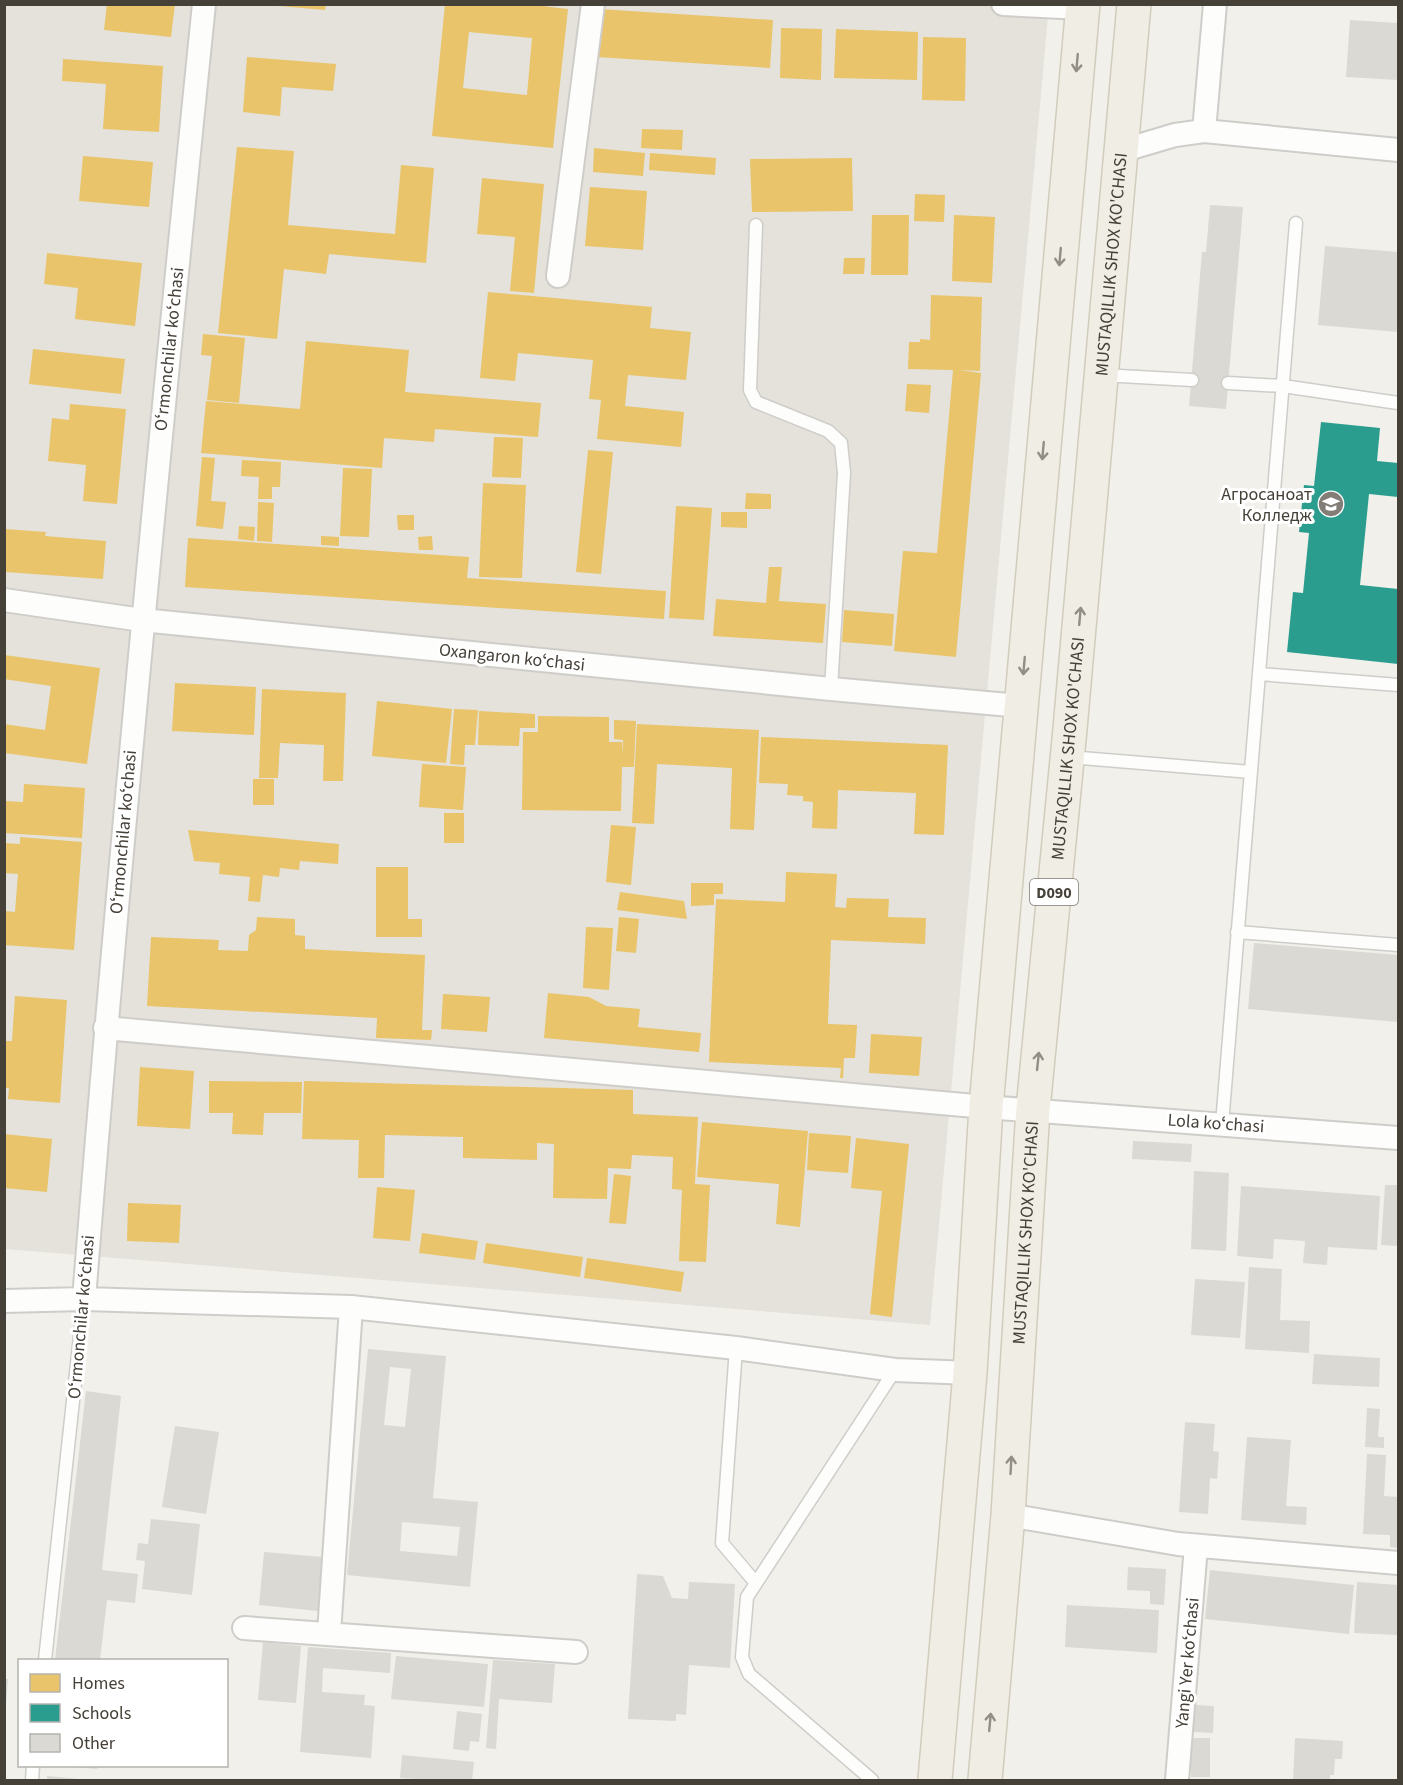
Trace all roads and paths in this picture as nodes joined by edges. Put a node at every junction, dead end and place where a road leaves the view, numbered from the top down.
1 (204, 4) edge
2 (593, 4) edge
3 (1003, 4) edge
4 (1134, 4) edge
5 (1215, 4) edge
6 (1082, 6) edge
7 (1204, 131) junction
8 (1398, 150) edge
9 (1121, 151) junction
10 (1296, 223) dead end
11 (756, 225) dead end
12 (558, 276) dead end
13 (1101, 375) junction
14 (1192, 380) dead end
15 (1228, 383) dead end
16 (1283, 386) junction
17 (1398, 403) edge
18 (4, 600) edge
19 (142, 620) junction
20 (1259, 674) junction
21 (1398, 685) edge
22 (831, 689) junction
23 (1021, 706) junction
24 (1068, 757) junction
25 (1251, 772) junction
26 (1237, 932) junction
27 (1398, 945) edge
28 (105, 1028) junction
29 (986, 1107) junction
30 (1033, 1109) junction
31 (1222, 1124) junction
32 (1398, 1138) edge
33 (84, 1299) junction
34 (4, 1301) edge
35 (351, 1307) junction
36 (736, 1348) junction
37 (895, 1370) junction
38 (970, 1373) junction
39 (1008, 1515) junction
40 (1196, 1546) junction
41 (1398, 1563) edge
42 (755, 1582) junction
43 (244, 1628) dead end
44 (329, 1633) junction
45 (576, 1652) dead end
46 (45, 1659) edge
47 (872, 1780) edge
48 (935, 1780) edge
49 (985, 1780) edge
50 (1177, 1780) edge

1 - 19 street, Oʻrmonchilar koʻchasi
2 - 12 street
3 - 6 street
4 - 9 main road, MUSTAQILLIK SHOX KO'CHASI / D090
5 - 7 street
6 -> 23 main road, D090
7 - 8 street
7 - 9 street
9 - 13 main road, MUSTAQILLIK SHOX KO'CHASI / D090
10 - 16 lane
11 - 22 lane
13 - 14 lane
24 -> 13 main road, MUSTAQILLIK SHOX KO'CHASI / D090
15 - 16 lane
16 - 17 lane
16 - 20 lane
18 - 19 street, Oxangaron koʻchasi
19 - 22 street, Oxangaron koʻchasi
19 - 28 street, Oʻrmonchilar koʻchasi
20 - 21 lane
20 - 25 lane
22 - 23 street, Oxangaron koʻchasi
23 - 29 main road, D090
24 - 25 lane
30 -> 24 main road, MUSTAQILLIK SHOX KO'CHASI / D090
25 - 26 lane
26 - 27 lane
26 - 31 lane
28 - 29 street, Lola koʻchasi
28 - 33 street, Oʻrmonchilar koʻchasi
29 - 30 street, Lola koʻchasi
29 - 38 main road, D090
30 - 31 street, Lola koʻchasi
39 -> 30 main road, MUSTAQILLIK SHOX KO'CHASI / D090
31 - 32 street, Lola koʻchasi
33 - 34 street
33 - 35 street
33 - 46 lane, Oʻrmonchilar koʻchasi
35 - 36 street
35 - 44 street
36 - 37 street
36 - 42 lane
37 - 38 street
37 - 42 lane
38 - 48 main road, D090
39 - 40 street
49 -> 39 main road, MUSTAQILLIK SHOX KO'CHASI / D090
40 - 41 street
40 - 50 street, Yangi Yer koʻchasi
42 - 47 lane
43 - 44 street
44 - 45 street

